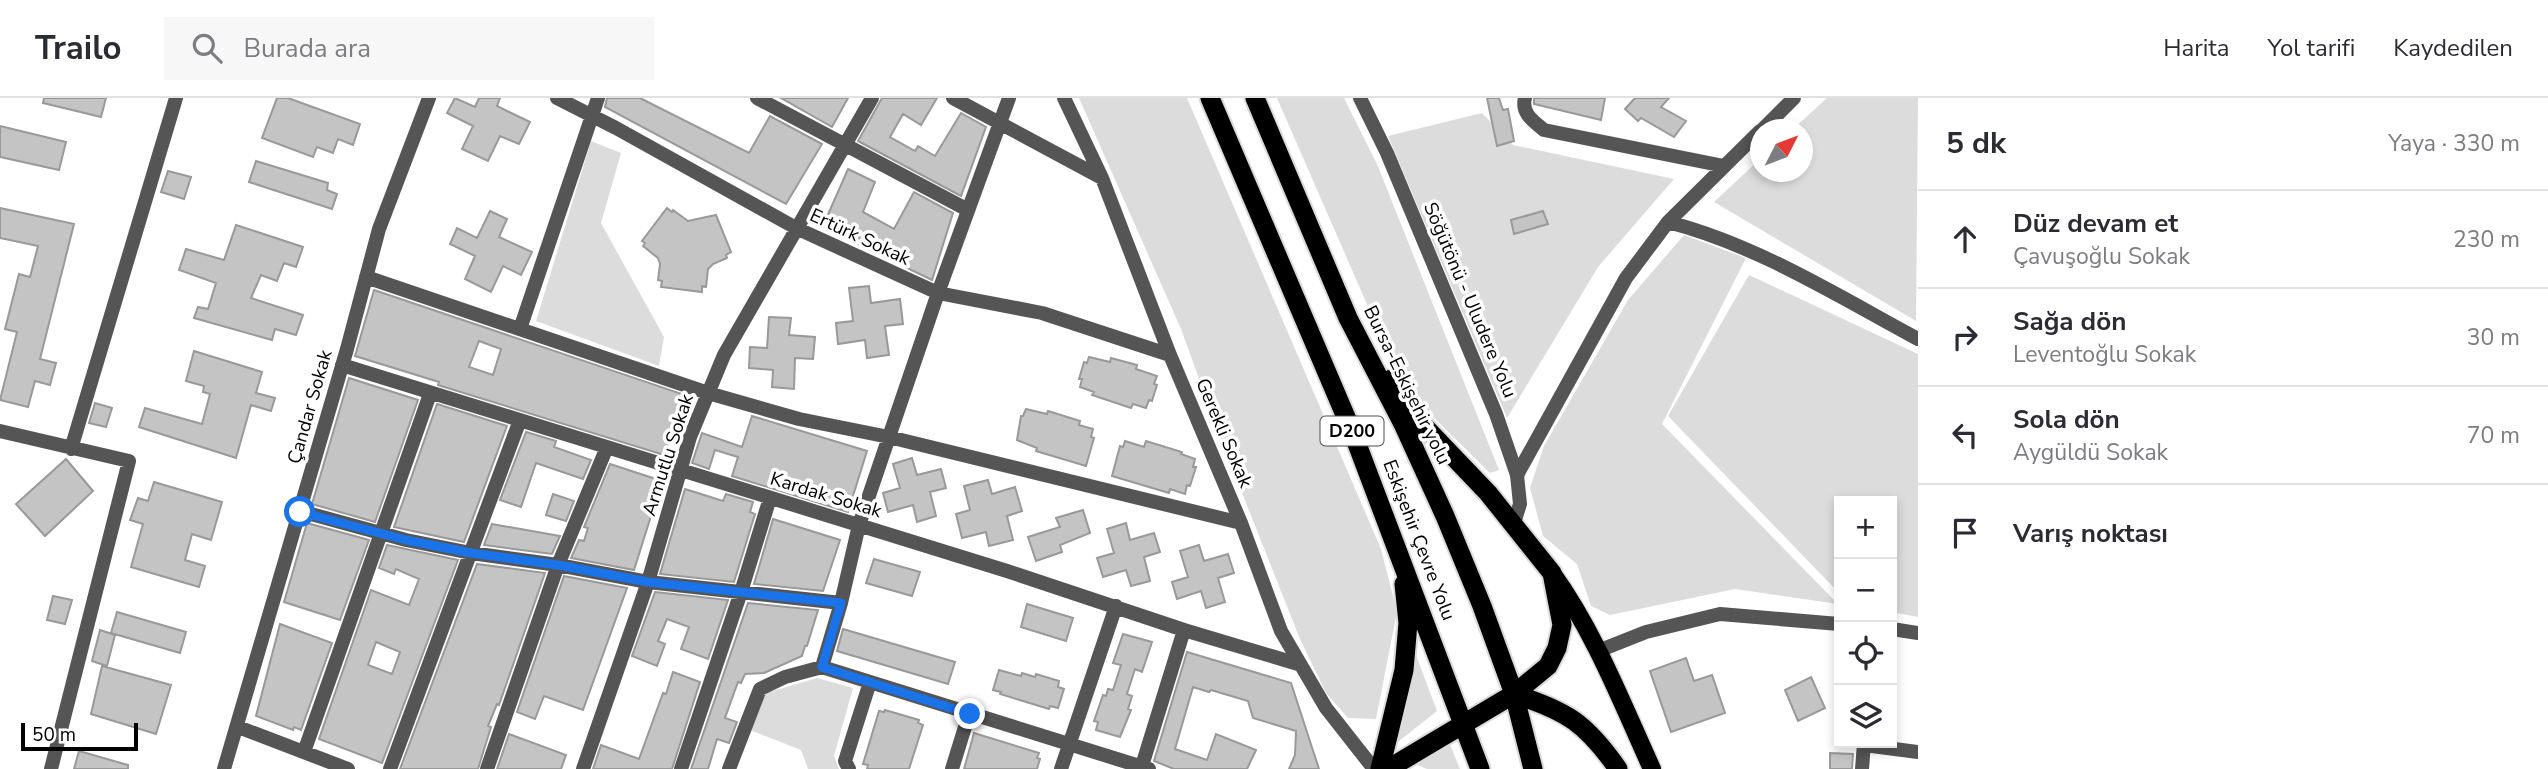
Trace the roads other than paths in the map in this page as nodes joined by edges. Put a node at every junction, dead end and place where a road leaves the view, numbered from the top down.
1 (176, 98) edge
2 (429, 98) edge
3 (557, 98) edge
4 (597, 98) edge
5 (757, 98) edge
6 (872, 98) edge
7 (953, 98) edge
8 (1009, 98) edge
9 (1064, 98) edge
10 (1210, 98) edge
11 (1255, 98) edge
12 (1360, 98) edge
13 (1525, 98) edge
14 (1794, 98) edge
15 (592, 116) junction
16 (1772, 119) edge
17 (1000, 125) junction
18 (1750, 141) edge
19 (844, 145) junction
20 (1724, 166) junction
21 (1102, 178) junction
22 (968, 210) junction
23 (1668, 222) junction
24 (796, 228) junction
25 (366, 277) junction
26 (938, 293) junction
27 (1348, 318) junction
28 (520, 329) junction
29 (1918, 339) edge
30 (1170, 355) junction
31 (342, 365) junction
32 (708, 393) junction
33 (430, 394) junction
34 (520, 420) junction
35 (0, 431) edge
36 (889, 437) junction
37 (607, 447) junction
38 (71, 450) junction
39 (681, 470) junction
40 (1517, 475) junction
41 (771, 498) junction
42 (300, 512) junction
43 (1241, 523) junction
44 (1514, 523) junction
45 (859, 525) junction
46 (382, 533) junction
47 (471, 553) junction
48 (1402, 558) junction
49 (558, 565) junction
50 (1552, 573) junction
51 (648, 582) junction
52 (741, 592) junction
53 (841, 603) junction
54 (1116, 606) junction
55 (1834, 624) edge
56 (1184, 630) junction
57 (1897, 630) edge
58 (1918, 633) edge
59 (1598, 651) junction
60 (1298, 664) junction
61 (822, 667) junction
62 (870, 682) junction
63 (1514, 694) junction
64 (970, 714) junction
65 (1463, 724) junction
66 (238, 727) junction
67 (1069, 743) junction
68 (1864, 748) edge
69 (1891, 748) edge
70 (304, 752) junction
71 (1918, 752) edge
72 (1144, 768) edge
73 (51, 769) edge
74 (224, 769) edge
75 (348, 769) edge
76 (390, 769) edge
77 (488, 769) edge
78 (583, 769) edge
79 (681, 769) edge
80 (729, 769) edge
81 (849, 769) edge
82 (951, 769) edge
83 (1061, 769) edge
84 (1374, 769) edge
85 (1380, 769) edge
86 (1388, 769) edge
87 (1480, 769) edge
88 (1533, 769) edge
89 (1618, 769) edge
90 (1652, 769) edge
91 (1862, 769) edge

1 - 38 street
2 - 25 street, Çandar Sokak
3 - 15 street, Ertürk Sokak
4 - 15 street
5 - 19 street
6 - 19 street, Armutlu Sokak
7 - 17 street
8 - 17 street
9 - 21 street, Gerekli Sokak
10 - 48 highway, Eskişehir Çevre Yolu / D200
11 - 27 highway, Bursa-Eskişehir yolu / D200
12 - 40 street, Söğütönü - Uludere Yolu
13 - 20 street
14 - 16 street
15 - 24 street, Ertürk Sokak
15 - 28 street
17 - 21 street
17 - 22 street
18 - 20 street
19 - 22 street
19 - 24 street, Armutlu Sokak
20 - 23 street
21 - 30 street, Gerekli Sokak
22 - 26 street
23 - 29 street
23 - 40 street
24 - 26 street, Ertürk Sokak
24 - 32 street, Armutlu Sokak
25 - 28 street
25 - 31 street, Çandar Sokak
26 - 30 street, Ertürk Sokak
26 - 36 street
27 - 44 highway
27 - 63 highway, Bursa-Eskişehir yolu / D200
28 - 32 street
30 - 43 street, Gerekli Sokak
31 - 33 street, Kardak Sokak
31 - 42 street, Çandar Sokak
32 - 36 street
32 - 39 street, Armutlu Sokak
33 - 34 street, Kardak Sokak
33 - 46 street
34 - 37 street, Kardak Sokak
34 - 47 street
35 - 38 street
36 - 43 street
36 - 45 street
37 - 39 street, Kardak Sokak
37 - 49 street
38 - 73 street
39 - 41 street, Kardak Sokak
39 - 51 street, Armutlu Sokak
40 - 44 street, Söğütönü - Uludere Yolu
41 - 45 street, Kardak Sokak
41 - 52 street
42 - 46 street
42 - 66 street, Çandar Sokak
43 - 60 street, Gerekli Sokak
44 - 50 highway
45 - 53 street
45 - 54 street, Kardak Sokak
46 - 47 street
46 - 70 street
47 - 49 street
47 - 76 street
48 - 65 highway, Eskişehir Çevre Yolu / D200
48 - 85 highway
49 - 51 street
49 - 77 street
50 - 59 main road
50 - 63 highway
51 - 52 street
51 - 78 street, Armutlu Sokak
52 - 53 street
52 - 79 street
53 - 61 street
54 - 56 street, Kardak Sokak
54 - 67 street
55 - 59 street
56 - 60 street, Kardak Sokak
56 - 72 street
57 - 58 street
59 - 90 main road
60 - 84 street, Gerekli Sokak
61 - 62 street
61 - 80 street
62 - 64 street
62 - 81 street
63 - 65 highway
63 - 88 highway, D200
63 - 89 highway
64 - 67 street
64 - 82 street
65 - 86 highway
65 - 87 highway, Eskişehir Çevre Yolu / D200
66 - 70 street
66 - 74 street, Çandar Sokak
67 - 72 street
67 - 83 street
68 - 91 street
69 - 71 street
70 - 75 street

